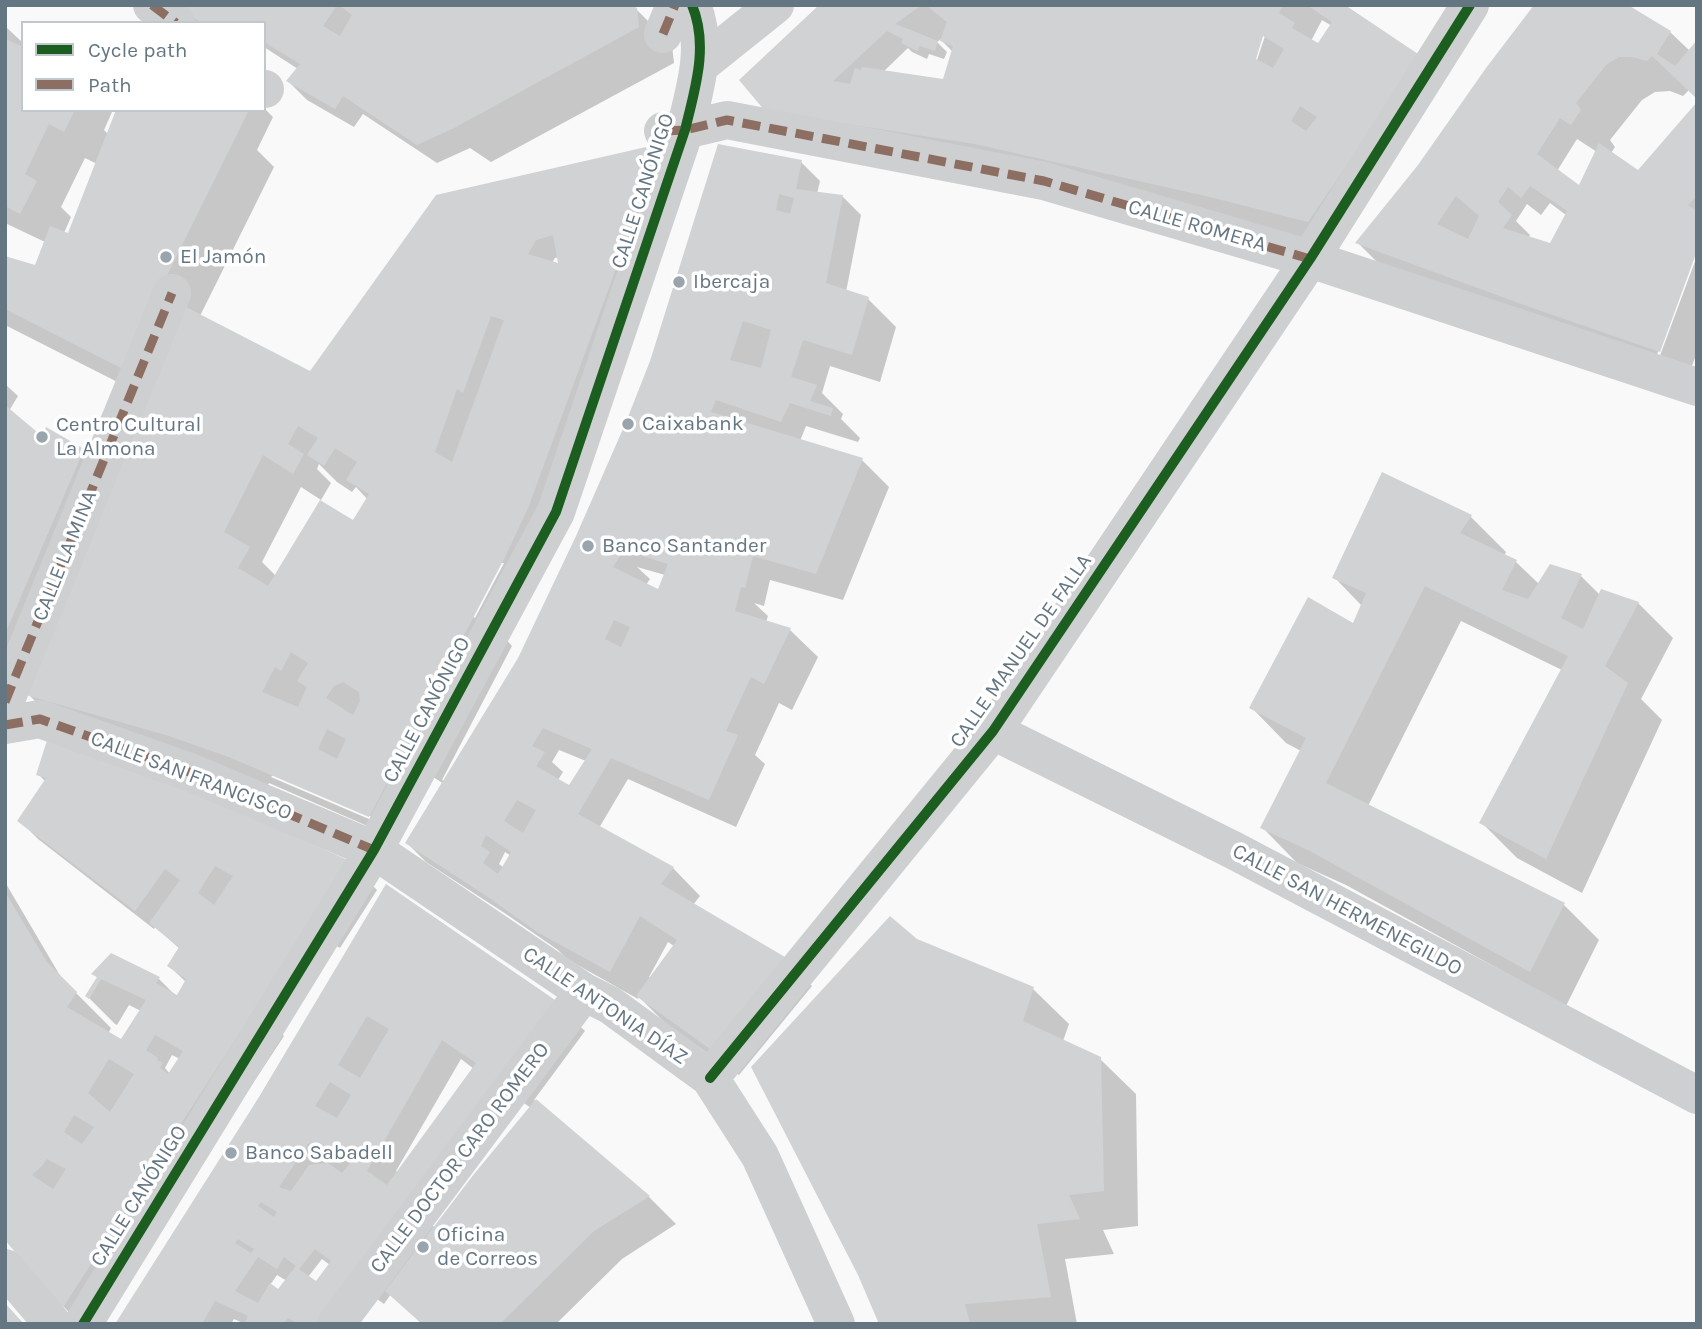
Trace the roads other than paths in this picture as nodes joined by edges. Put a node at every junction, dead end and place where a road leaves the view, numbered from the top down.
1 (152, 5) edge
2 (692, 5) edge
3 (775, 5) edge
4 (1470, 5) edge
5 (173, 21) edge
6 (700, 65) junction
7 (674, 130) junction
8 (1310, 259) junction
9 (172, 293) dead end
10 (1697, 387) edge
11 (5, 702) edge
12 (5, 725) edge
13 (993, 731) junction
14 (374, 850) junction
15 (584, 992) junction
16 (710, 1078) junction
17 (1697, 1095) edge
18 (5, 1268) edge
19 (53, 1324) edge
20 (83, 1324) edge
21 (336, 1324) edge
22 (836, 1324) edge

1 - 5 street
2 - 6 street, CALLE CANÓNIGO
3 - 6 street
4 - 8 street, CALLE MANUEL DE FALLA
6 - 7 street, CALLE CANÓNIGO
7 - 8 street, CALLE ROMERA
7 - 14 street, CALLE CANÓNIGO
8 - 10 street, CALLE ROMERA
8 - 13 street, CALLE MANUEL DE FALLA
9 - 11 street, CALLE LA MINA
12 - 14 street, CALLE SAN FRANCISCO
13 - 16 street, CALLE MANUEL DE FALLA
13 - 17 street, CALLE SAN HERMENEGILDO
14 - 15 street, CALLE ANTONIA DÍAZ
14 - 20 street, CALLE CANÓNIGO
15 - 16 street, CALLE ANTONIA DÍAZ
15 - 21 street, CALLE DOCTOR CARO ROMERO
16 - 22 street, CALLE ANTONIA DÍAZ
18 - 19 street

